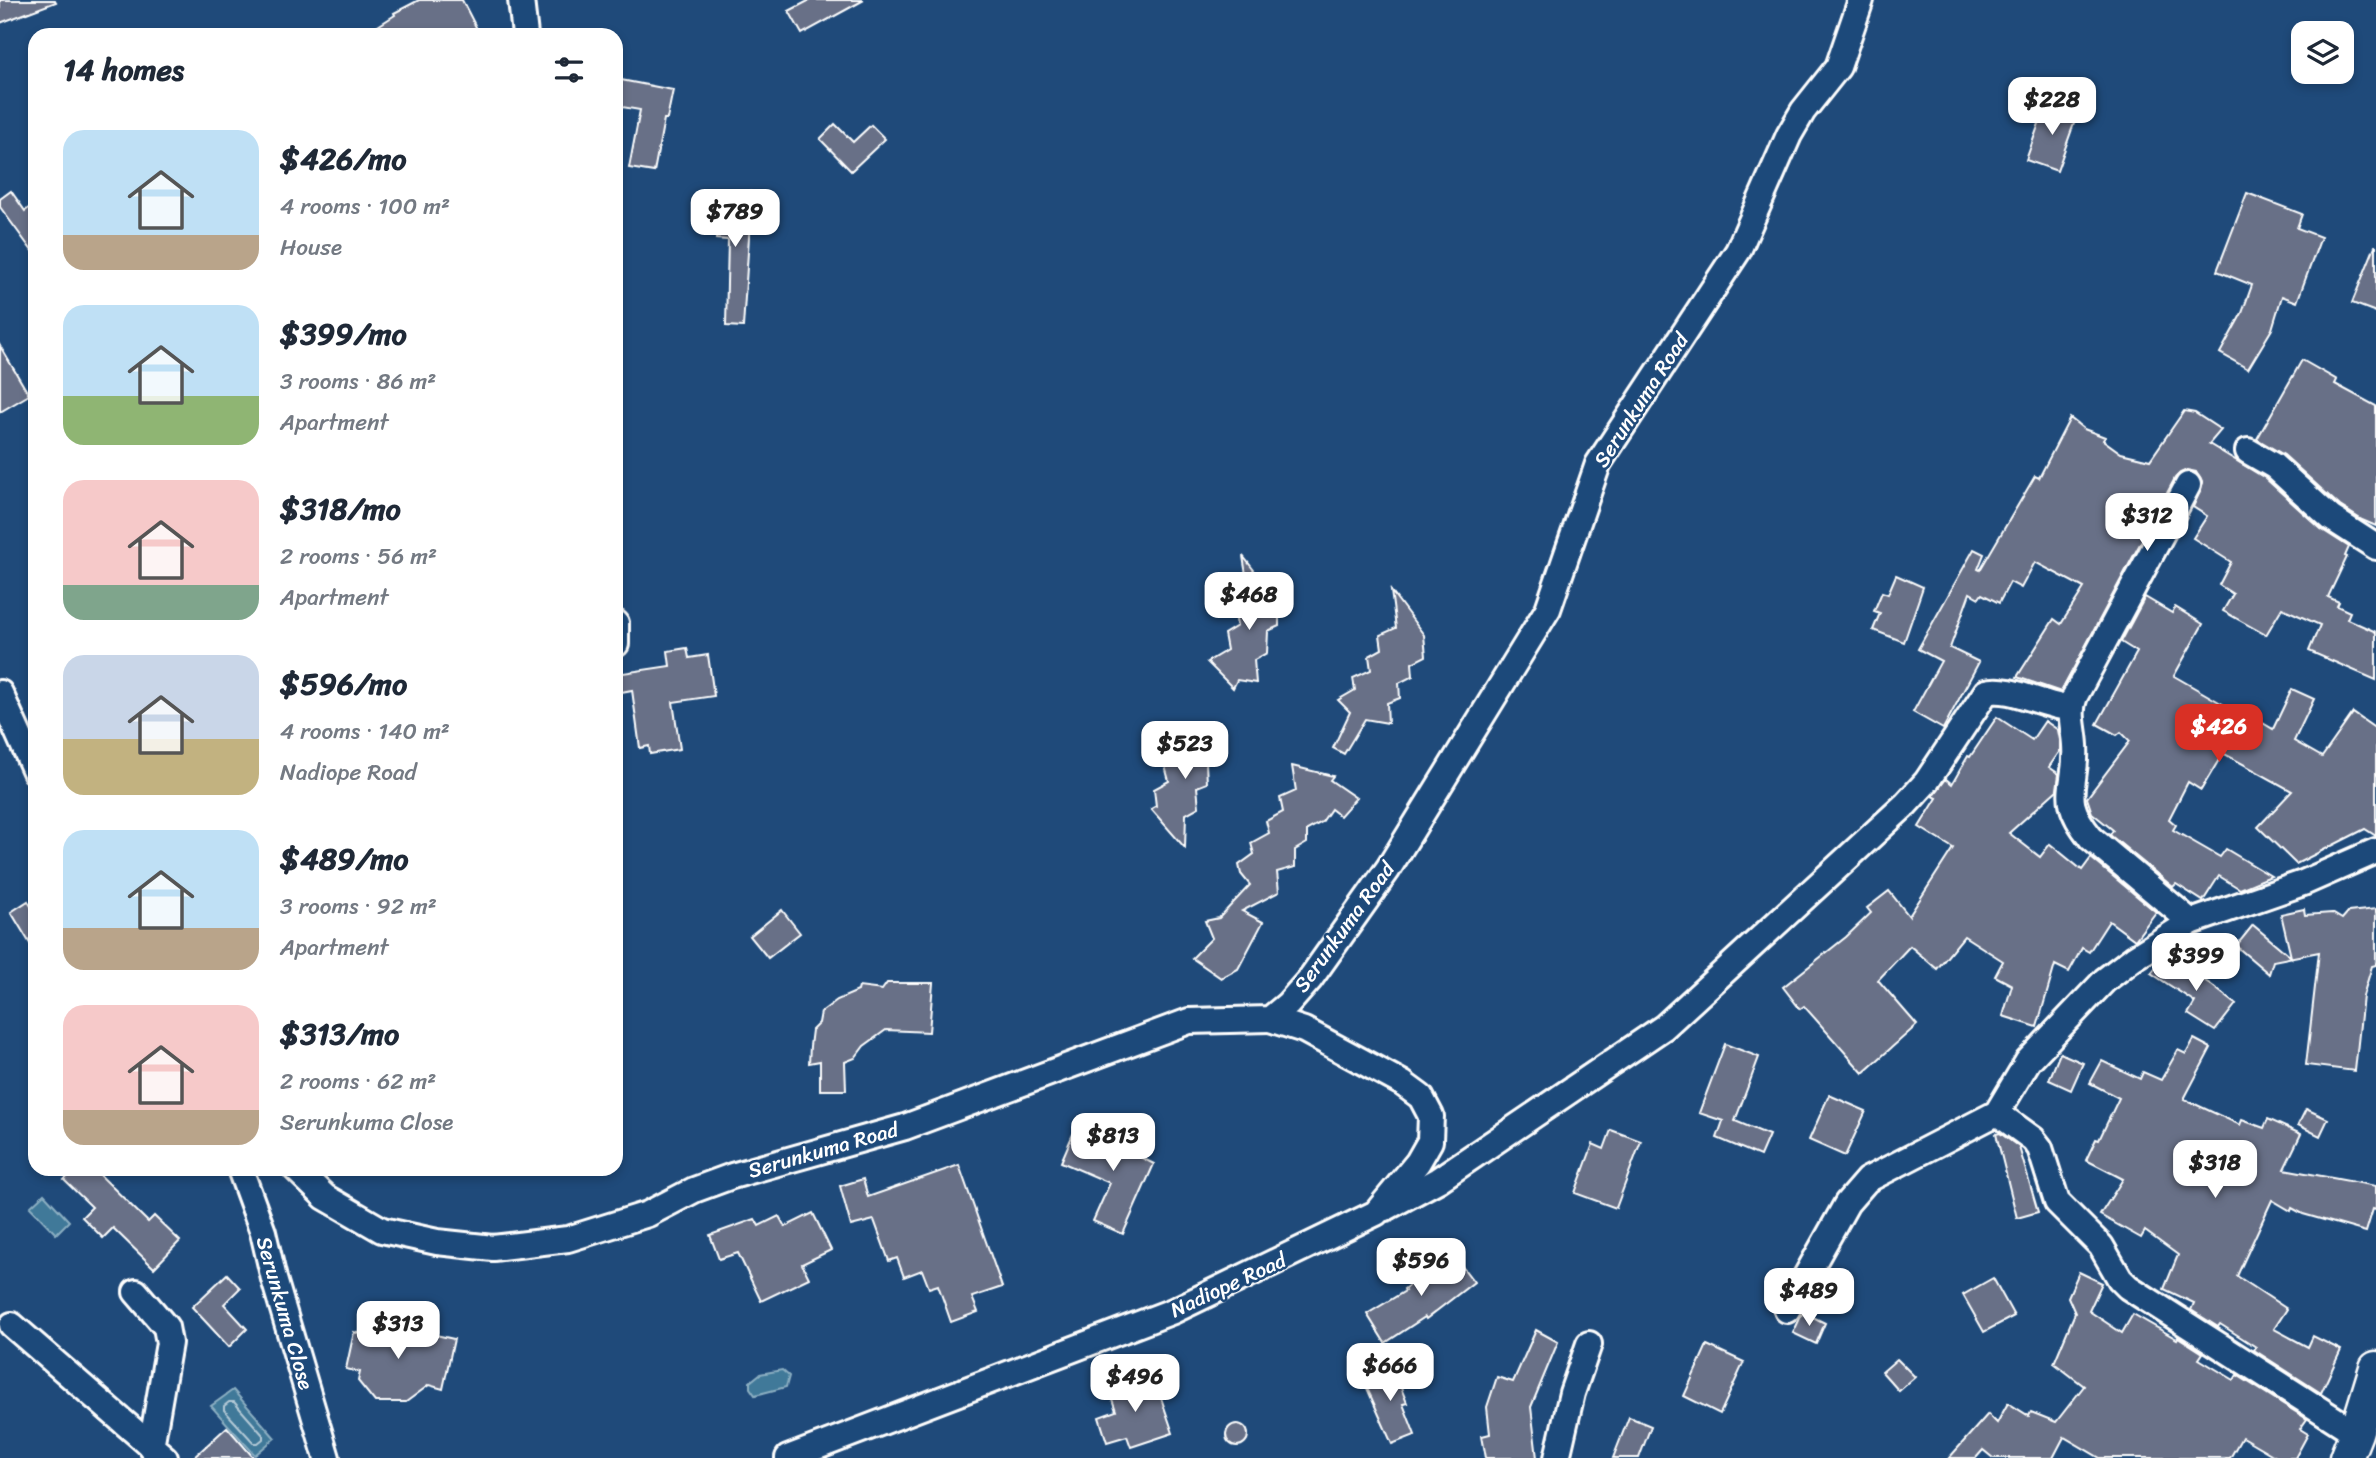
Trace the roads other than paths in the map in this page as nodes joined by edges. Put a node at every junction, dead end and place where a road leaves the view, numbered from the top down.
1 (521, 0) edge
2 (1861, 0) edge
3 (524, 28) edge
4 (2248, 451) dead end
5 (2188, 485) dead end
6 (2376, 547) edge
7 (0, 693) edge
8 (2070, 708) junction
9 (28, 755) edge
10 (2376, 851) edge
11 (2191, 922) junction
12 (1270, 1019) junction
13 (1997, 1113) junction
14 (243, 1176) edge
15 (303, 1176) edge
16 (1376, 1213) junction
17 (136, 1292) dead end
18 (1787, 1310) dead end
19 (12, 1325) dead end
20 (1589, 1344) dead end
21 (2376, 1368) edge
22 (2351, 1445) edge
23 (158, 1453) edge
24 (327, 1458) edge
25 (788, 1458) edge
26 (1557, 1458) edge

1 - 3 street
2 - 12 street, Serunkuma Road
4 - 6 street
5 - 8 street
7 - 9 street
8 - 11 street
8 - 16 street
10 - 11 street
11 - 13 street
12 - 15 street, Serunkuma Road
12 - 16 street, Nadiope Road
13 - 18 street
13 - 22 street
14 - 24 street, Serunkuma Close
16 - 25 street, Nadiope Road
17 - 23 street
19 - 23 street
20 - 26 street
21 - 22 street

